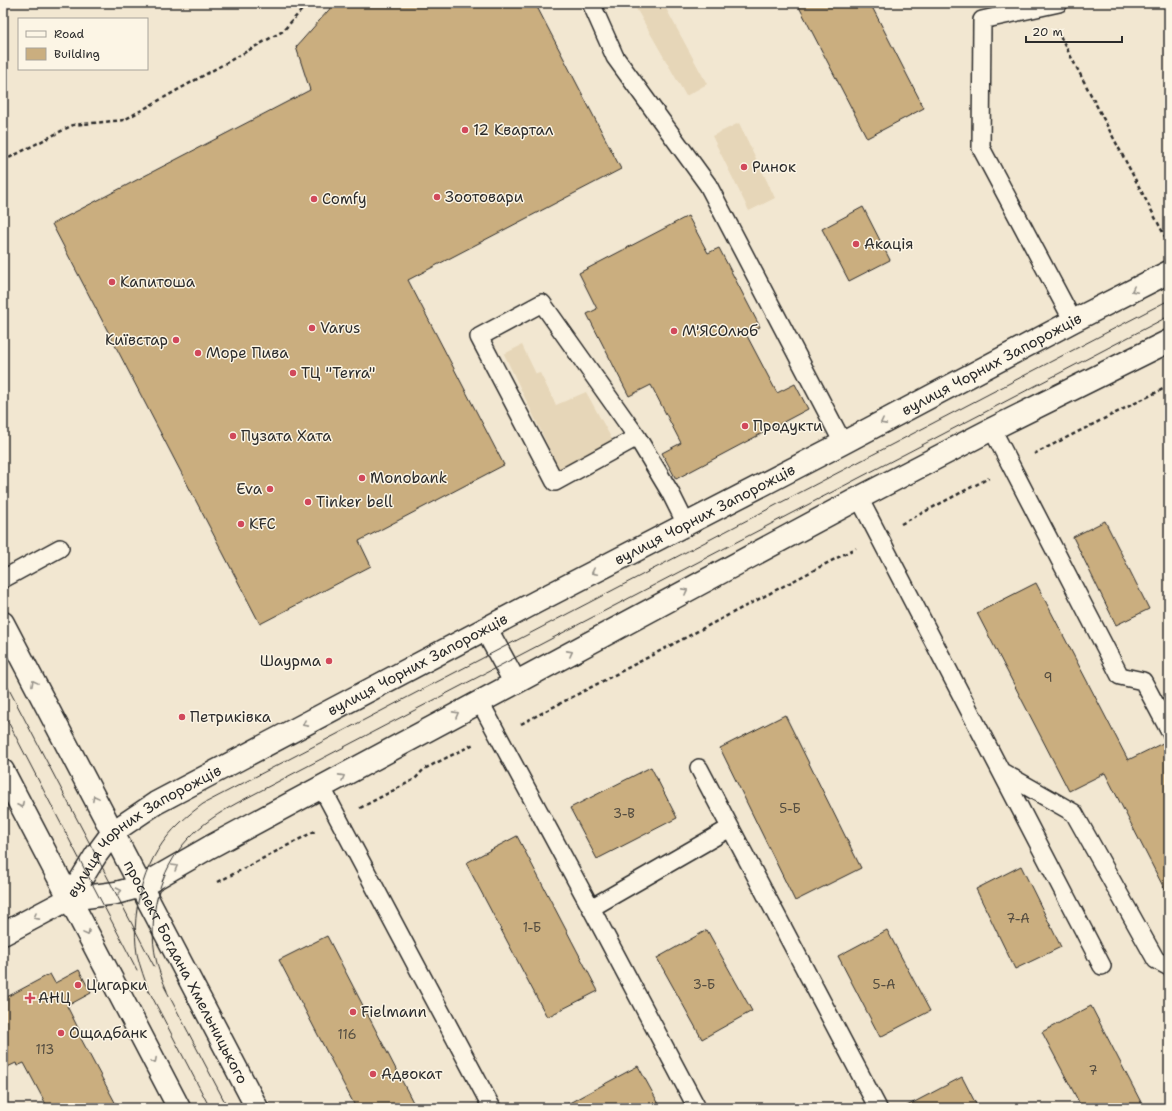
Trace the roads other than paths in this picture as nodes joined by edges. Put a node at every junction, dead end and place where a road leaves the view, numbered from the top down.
1 (591, 3) edge
2 (1052, 5) edge
3 (1169, 272) edge
4 (1073, 321) junction
5 (1169, 341) edge
6 (992, 429) junction
7 (638, 437) junction
8 (843, 442) junction
9 (859, 498) junction
10 (686, 524) junction
11 (60, 548) dead end
12 (3, 580) edge
13 (3, 623) edge
14 (486, 628) junction
15 (515, 682) junction
16 (480, 702) junction
17 (1169, 730) edge
18 (699, 768) dead end
19 (3, 771) edge
20 (1002, 772) junction
21 (322, 788) junction
22 (730, 828) junction
23 (113, 832) junction
24 (142, 886) junction
25 (69, 899) junction
26 (591, 908) junction
27 (3, 934) edge
28 (1102, 966) dead end
29 (1169, 967) edge
30 (179, 1108) edge
31 (257, 1108) edge
32 (492, 1108) edge
33 (697, 1108) edge
34 (878, 1108) edge

1 - 8 lane
2 - 4 lane
3 -> 4 main road, вулиця Чорних Запорожців
4 -> 8 main road, вулиця Чорних Запорожців
5 - 6 main road, вулиця Чорних Запорожців
6 - 9 main road, вулиця Чорних Запорожців
6 - 17 lane
7 - 7 lane
7 - 10 lane
8 - 10 main road, вулиця Чорних Запорожців
15 -> 9 main road, вулиця Чорних Запорожців
9 - 20 lane
10 -> 14 main road, вулиця Чорних Запорожців
11 - 12 lane
23 -> 13 main road, проспект Богдана Хмельницького
14 - 15 main road
14 -> 23 main road, вулиця Чорних Запорожців
15 - 16 main road, вулиця Чорних Запорожців
21 -> 16 main road, вулиця Чорних Запорожців
16 - 26 lane
18 - 22 lane
19 -> 25 main road
20 - 28 lane
20 - 29 lane
24 -> 21 main road, вулиця Чорних Запорожців
21 - 32 lane
22 - 26 lane
22 - 34 lane
23 - 24 main road, проспект Богдана Хмельницького
23 - 25 main road, вулиця Чорних Запорожців
25 -> 24 main road, вулиця Чорних Запорожців
24 - 31 main road, проспект Богдана Хмельницького
25 -> 27 main road
25 -> 30 main road
26 - 33 lane

